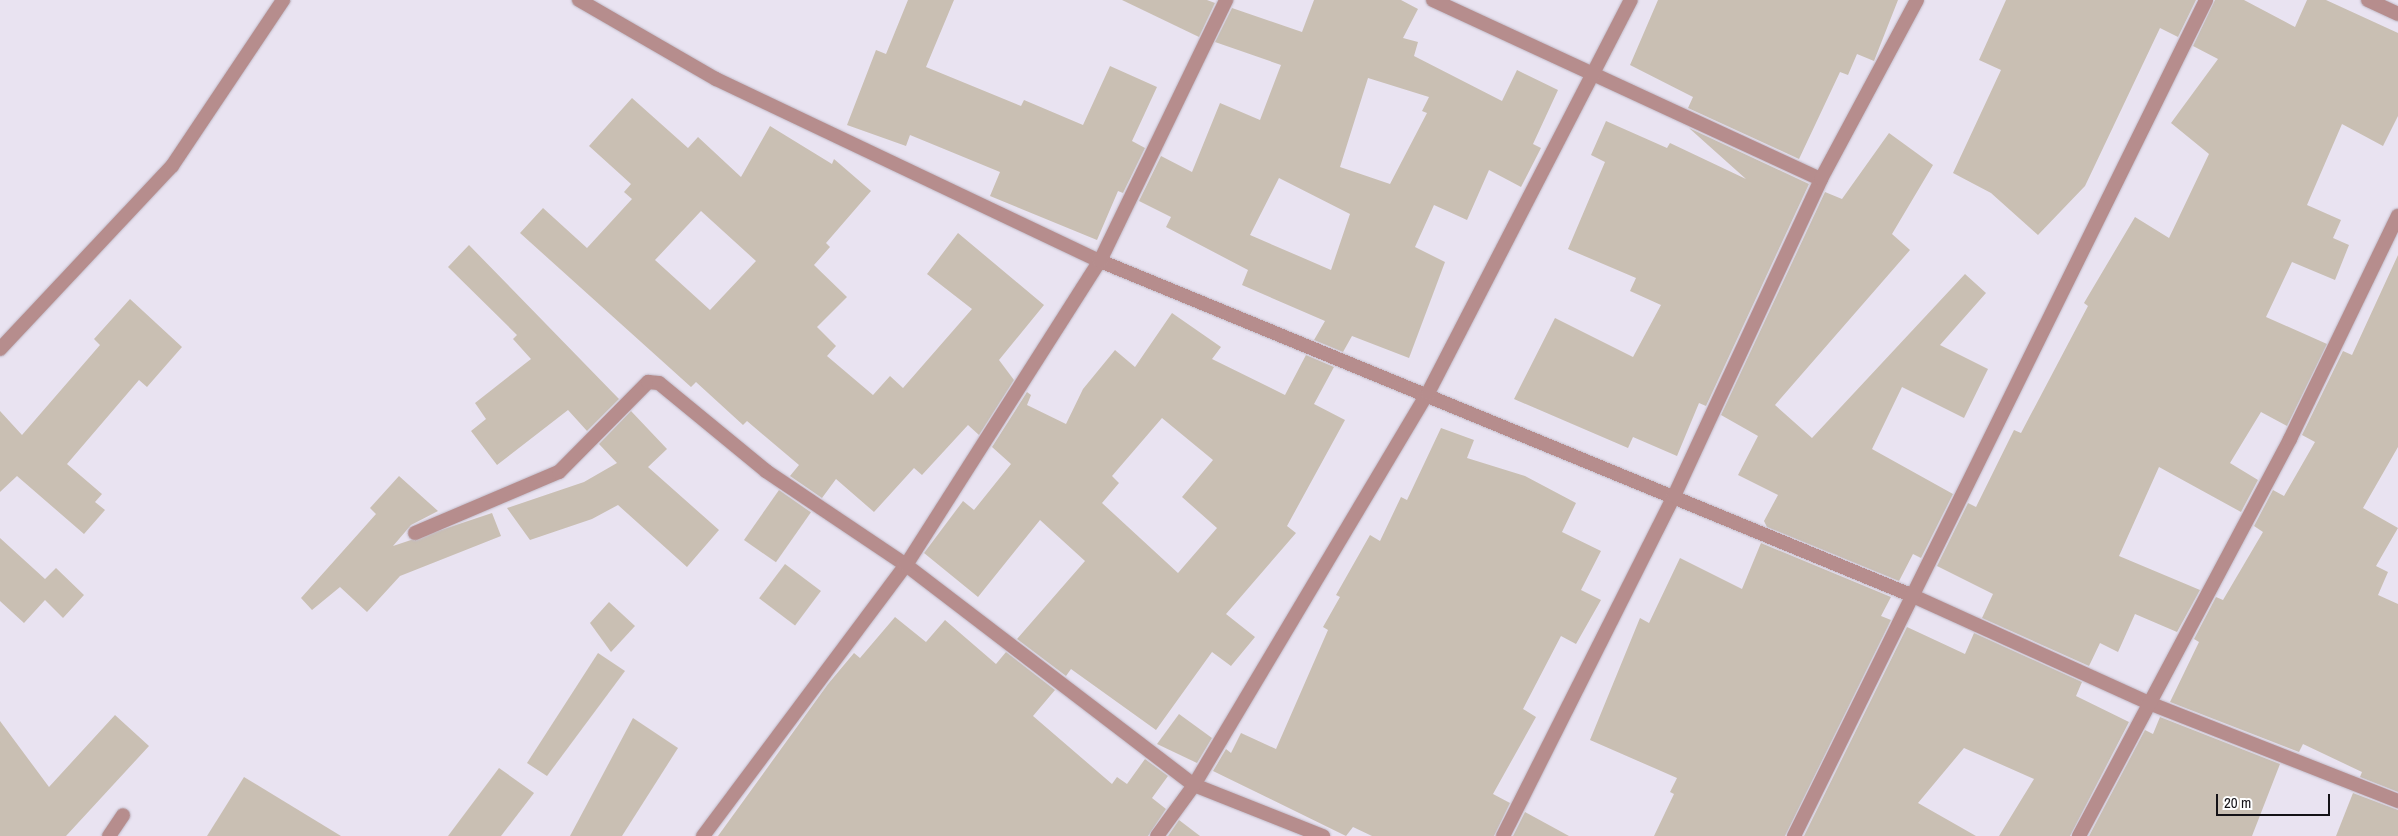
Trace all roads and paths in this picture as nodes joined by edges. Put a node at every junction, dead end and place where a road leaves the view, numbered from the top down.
1 (283, 0) edge
2 (579, 0) edge
3 (1226, 0) edge
4 (1433, 0) edge
5 (1631, 0) edge
6 (1916, 0) edge
7 (2206, 0) edge
8 (2368, 0) edge
9 (2398, 14) edge
10 (1593, 70) junction
11 (1821, 179) junction
12 (2398, 216) edge
13 (1100, 261) junction
14 (0, 349) edge
15 (1428, 393) junction
16 (1674, 496) junction
17 (415, 533) dead end
18 (906, 565) junction
19 (1913, 596) junction
20 (2149, 703) junction
21 (1194, 785) junction
22 (2398, 801) edge
23 (123, 815) dead end
24 (109, 836) edge
25 (703, 836) edge
26 (1157, 836) edge
27 (1323, 836) edge
28 (1503, 836) edge
29 (1794, 836) edge
30 (2079, 836) edge

1 - 14 street
2 - 13 street
3 - 13 street
4 - 10 street
5 - 10 street
6 - 11 street
7 - 19 street
8 - 9 street
10 - 11 street
10 - 15 street
11 - 16 street
12 - 20 street
13 - 15 street
13 - 18 street
15 - 16 street
15 - 21 street
16 - 19 street
16 - 28 street
17 - 18 street
18 - 21 street
18 - 25 street
19 - 20 street
19 - 29 street
20 - 22 street
20 - 30 street
21 - 26 street
21 - 27 street
23 - 24 street

